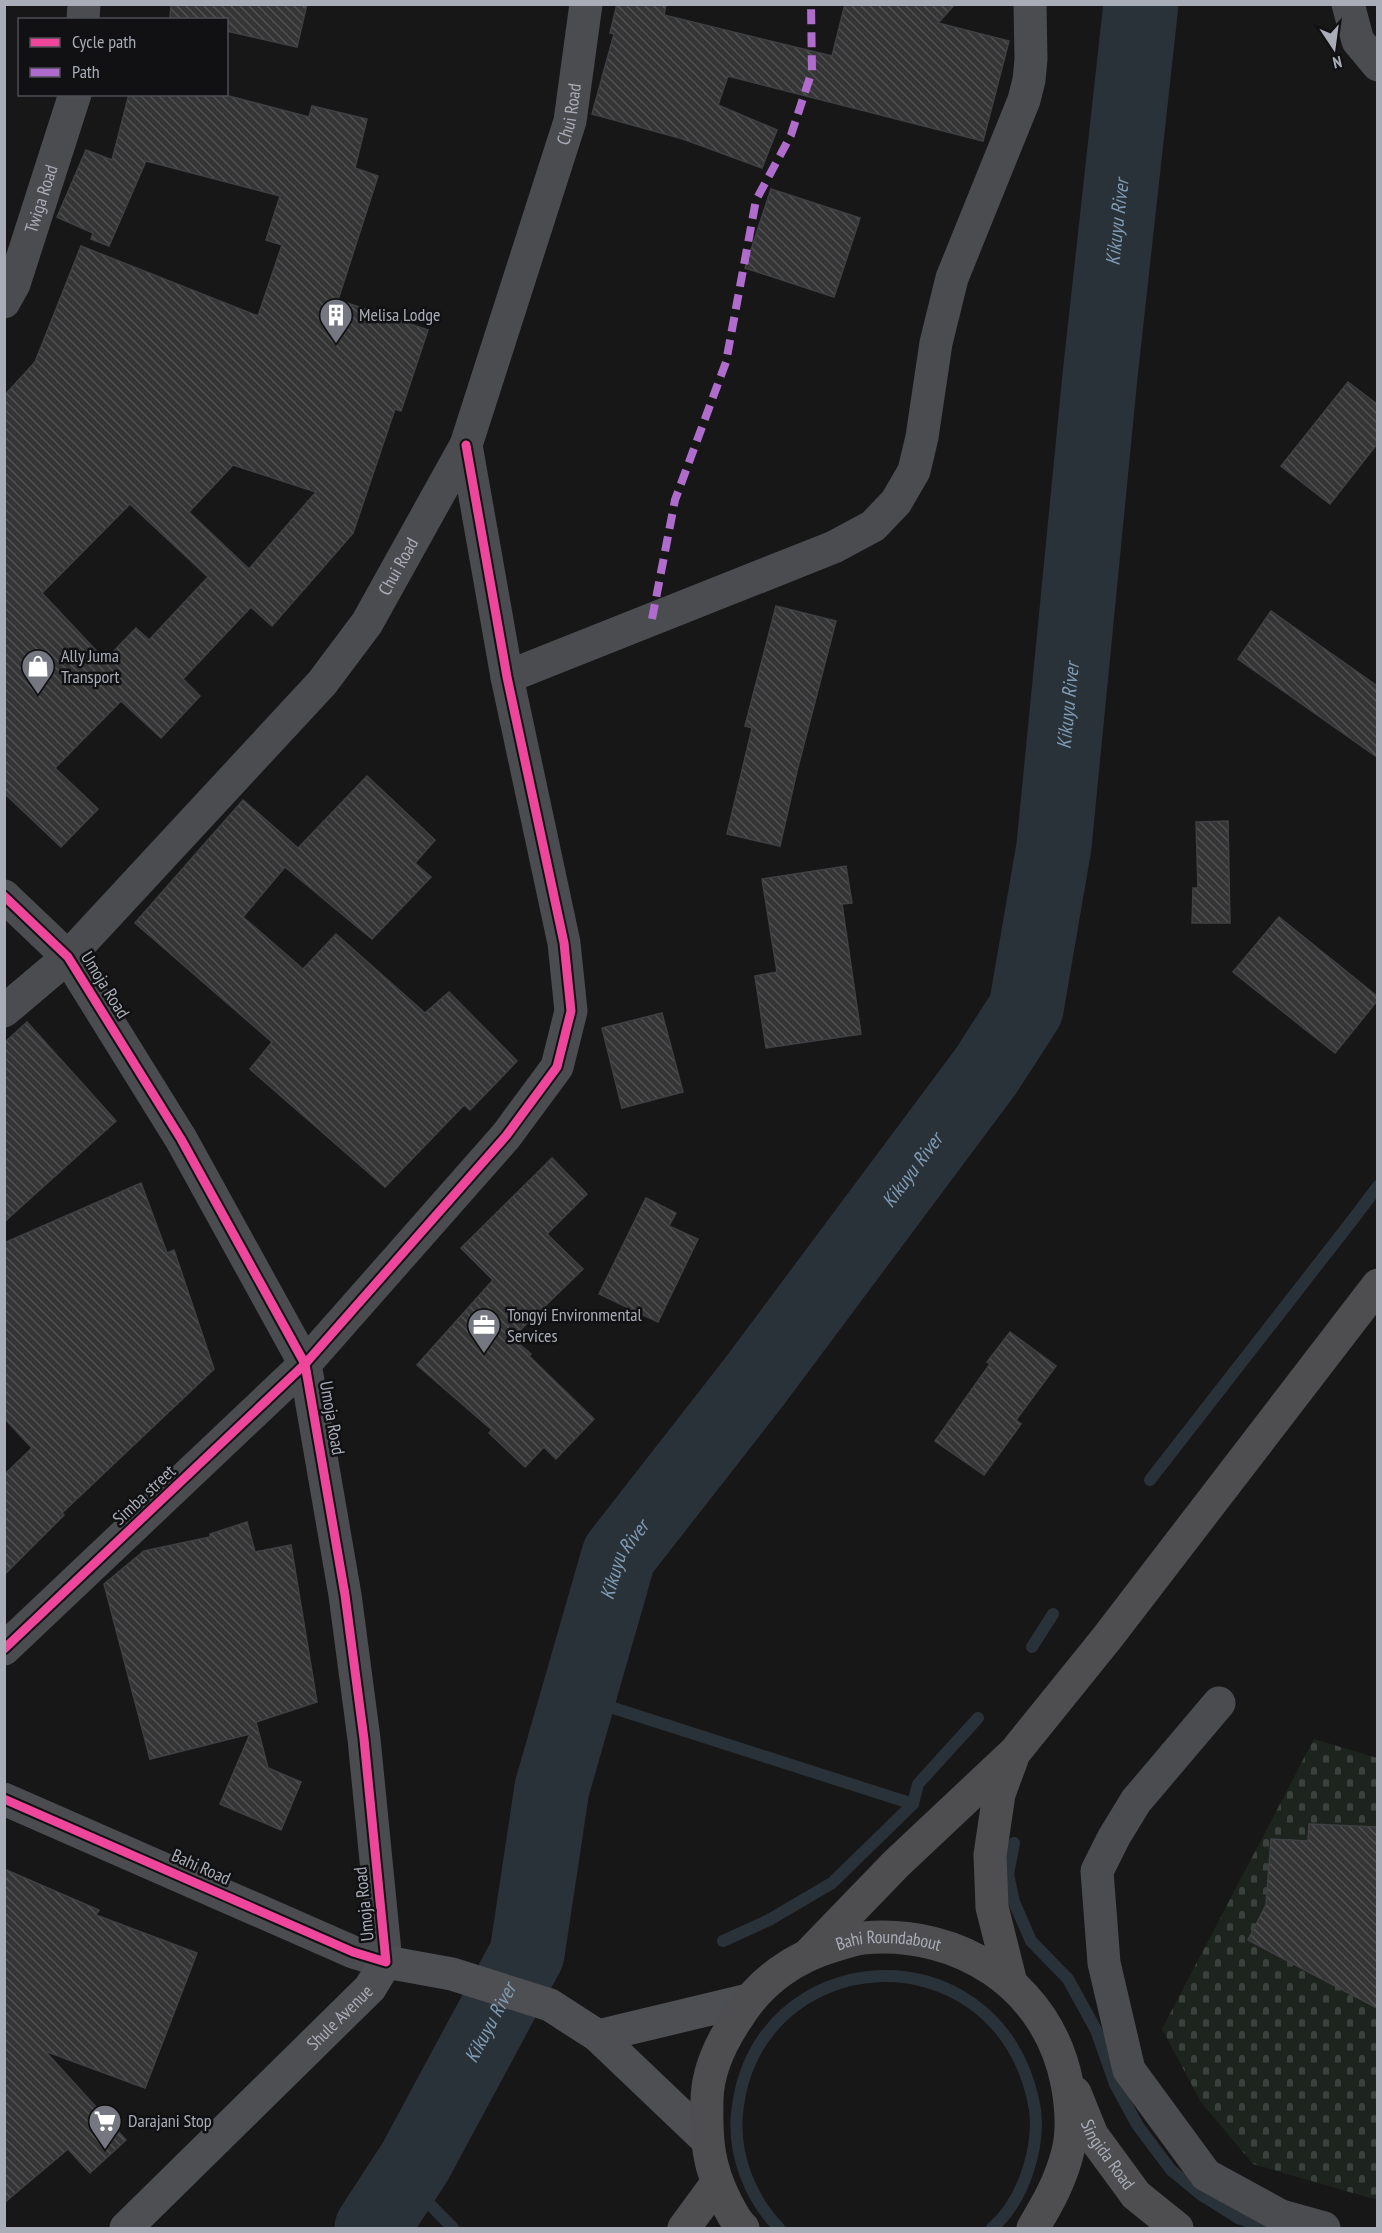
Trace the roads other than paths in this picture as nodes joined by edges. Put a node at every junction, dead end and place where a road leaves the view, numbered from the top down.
1 (586, 4) edge
2 (1030, 4) edge
3 (1348, 4) edge
4 (1377, 65) edge
5 (74, 96) edge
6 (4, 302) edge
7 (466, 445) junction
8 (507, 677) junction
9 (4, 896) edge
10 (68, 957) junction
11 (4, 1011) edge
12 (1377, 1284) edge
13 (305, 1364) junction
14 (4, 1649) edge
15 (1219, 1703) dead end
16 (1015, 1752) junction
17 (4, 1799) edge
18 (810, 1953) junction
19 (386, 1962) junction
20 (1011, 1983) junction
21 (748, 2000) junction
22 (598, 2036) junction
23 (1063, 2064) junction
24 (706, 2139) junction
25 (717, 2183) junction
26 (126, 2229) edge
27 (684, 2229) edge
28 (743, 2229) edge
29 (1033, 2229) edge
30 (1177, 2229) edge
31 (1324, 2229) edge

1 - 7 street, Chui Road
2 - 8 street
3 - 4 street
5 - 6 street, Twiga Road
7 - 8 street, Simba street
7 - 10 street, Chui Road
8 - 13 street, Simba street
9 - 10 street, Umoja Road
10 - 11 street, Chui Road
10 - 13 street, Umoja Road
12 - 16 highway
13 - 14 street, Simba street
13 - 19 street, Umoja Road
15 - 31 street
16 - 18 highway
16 - 20 highway
17 - 19 street, Bahi Road
18 - 20 highway, Bahi Roundabout
18 - 21 highway, Bahi Roundabout
19 - 22 main road
19 - 26 main road, Shule Avenue
20 - 23 highway, Bahi Roundabout
21 - 22 main road
21 - 24 highway, Bahi Roundabout
22 - 24 main road
23 - 29 highway, Bahi Roundabout
23 - 30 highway, Singida Road
24 - 25 highway, Bahi Roundabout
25 - 27 highway
25 - 28 highway, Bahi Roundabout

